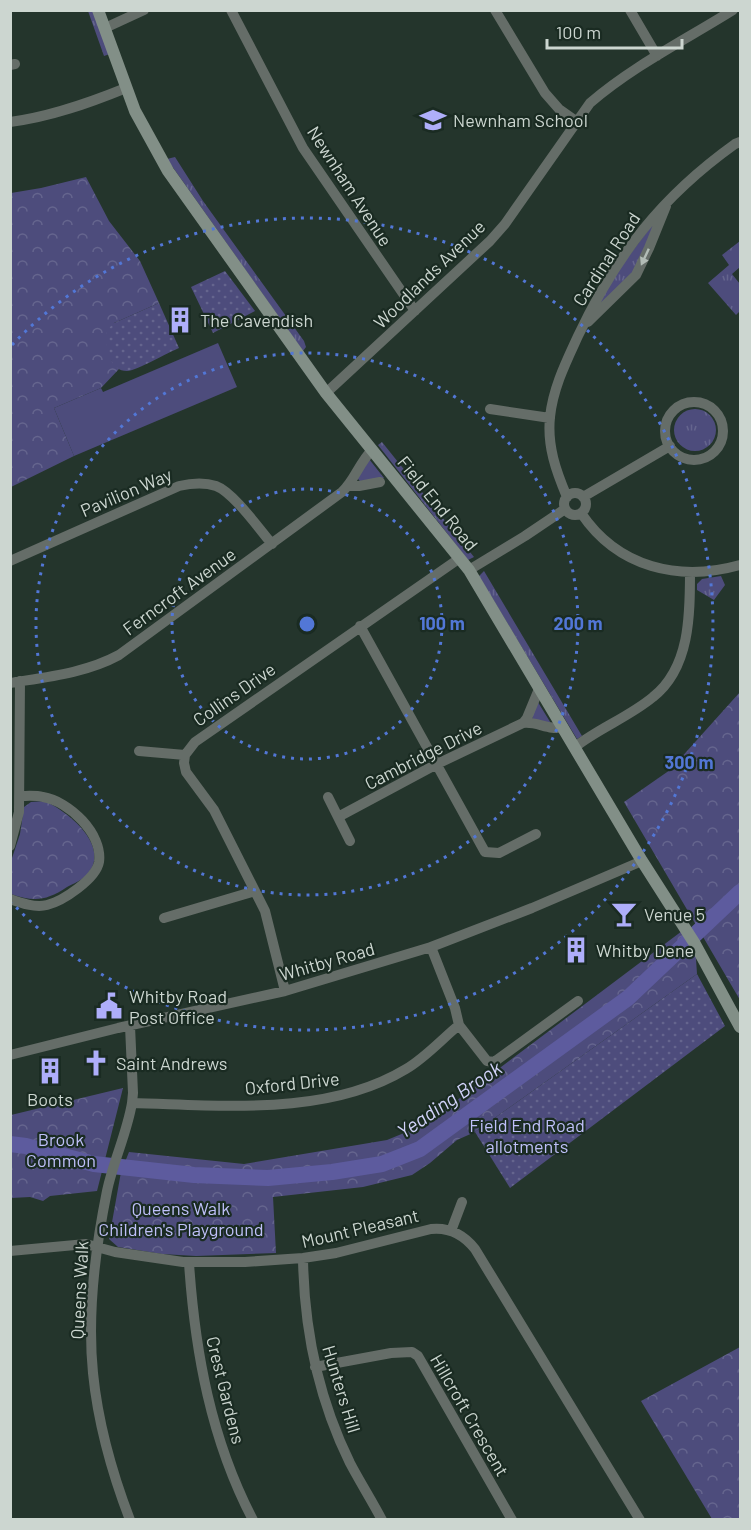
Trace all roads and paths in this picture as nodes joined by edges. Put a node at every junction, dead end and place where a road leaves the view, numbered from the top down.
1 (98, 10) edge
2 (144, 10) edge
3 (231, 10) edge
4 (495, 10) edge
5 (630, 10) edge
6 (734, 10) edge
7 (105, 28) junction
8 (657, 56) junction
9 (126, 88) junction
10 (576, 121) junction
11 (10, 122) edge
12 (741, 142) edge
13 (667, 202) junction
14 (415, 311) junction
15 (578, 336) junction
16 (326, 393) junction
17 (490, 409) dead end
18 (550, 418) junction
19 (670, 446) junction
20 (372, 450) junction
21 (380, 483) dead end
22 (349, 486) junction
23 (567, 497) junction
24 (583, 497) junction
25 (565, 509) junction
26 (581, 513) junction
27 (272, 544) junction
28 (460, 558) junction
29 (10, 561) edge
30 (741, 565) edge
31 (469, 570) junction
32 (690, 572) junction
33 (360, 626) junction
34 (15, 682) edge
35 (539, 689) junction
36 (523, 723) junction
37 (563, 727) junction
38 (575, 747) junction
39 (139, 751) dead end
40 (186, 756) junction
41 (435, 765) junction
42 (20, 796) junction
43 (328, 797) dead end
44 (338, 817) junction
45 (536, 834) dead end
46 (350, 841) dead end
47 (10, 846) edge
48 (642, 861) junction
49 (255, 891) junction
50 (10, 899) edge
51 (164, 918) dead end
52 (431, 947) junction
53 (285, 991) junction
54 (578, 1001) dead end
55 (459, 1025) junction
56 (130, 1026) junction
57 (741, 1027) edge
58 (10, 1055) edge
59 (132, 1103) junction
60 (462, 1202) dead end
61 (451, 1231) junction
62 (97, 1246) junction
63 (10, 1251) edge
64 (303, 1258) junction
65 (189, 1263) junction
66 (315, 1367) junction
67 (636, 1518) edge
68 (130, 1520) edge
69 (253, 1520) edge
70 (382, 1520) edge
71 (512, 1520) edge

1 - 7 street, Field End Road
2 - 7 street
3 - 14 street, Newnham Avenue
4 - 10 street
5 - 8 street
6 - 8 street, Woodlands Avenue
7 - 9 street, Field End Road
8 - 10 street, Woodlands Avenue
9 - 11 street
9 - 16 street, Field End Road
10 - 14 street, Woodlands Avenue
12 - 13 street, Cardinal Road
13 - 15 street, Cardinal Road
13 -> 15 street, Cardinal Road
14 - 16 street, Woodlands Avenue
15 - 18 street, Cardinal Road
16 - 20 street, Field End Road
17 - 18 street
18 - 23 street, Cardinal Road
19 - 19 street
19 - 24 street
20 - 22 street, Ferncroft Avenue
20 - 28 street, Field End Road
21 - 22 street
22 - 27 street, Ferncroft Avenue
23 - 24 street
23 - 25 street
24 - 26 street
25 - 26 street
25 - 31 street
26 - 32 street
27 - 29 street, Pavilion Way
27 - 34 street, Ferncroft Avenue
28 - 31 street, Field End Road
28 - 33 street, Collins Drive
30 - 32 street
31 - 35 street, Field End Road
32 - 38 street
33 - 40 street, Collins Drive
33 - 41 street
34 - 42 street
35 - 36 street
35 - 37 street, Field End Road
36 - 37 street
36 - 41 street, Cambridge Drive
37 - 38 street, Field End Road
38 - 48 street, Field End Road
39 - 40 street
40 - 49 street
41 - 44 street, Cambridge Drive
41 - 45 street
42 - 47 street
42 - 50 street
43 - 44 street
44 - 46 street
48 - 52 street, Whitby Road
48 - 57 street, Field End Road
49 - 51 street
49 - 53 street
52 - 53 street, Whitby Road
52 - 55 street
53 - 56 street, Whitby Road
54 - 55 street
55 - 59 street, Oxford Drive
56 - 58 street, Whitby Road
56 - 59 street, Queens Walk
59 - 62 street, Queens Walk
60 - 61 street
61 - 64 street, Mount Pleasant
61 - 67 street
62 - 63 street, Mount Pleasant
62 - 65 street, Mount Pleasant
62 - 68 street, Queens Walk
64 - 65 street, Mount Pleasant
64 - 66 street, Hunters Hill
65 - 69 street, Crest Gardens
66 - 70 street, Hunters Hill
66 - 71 street, Hillcroft Crescent

